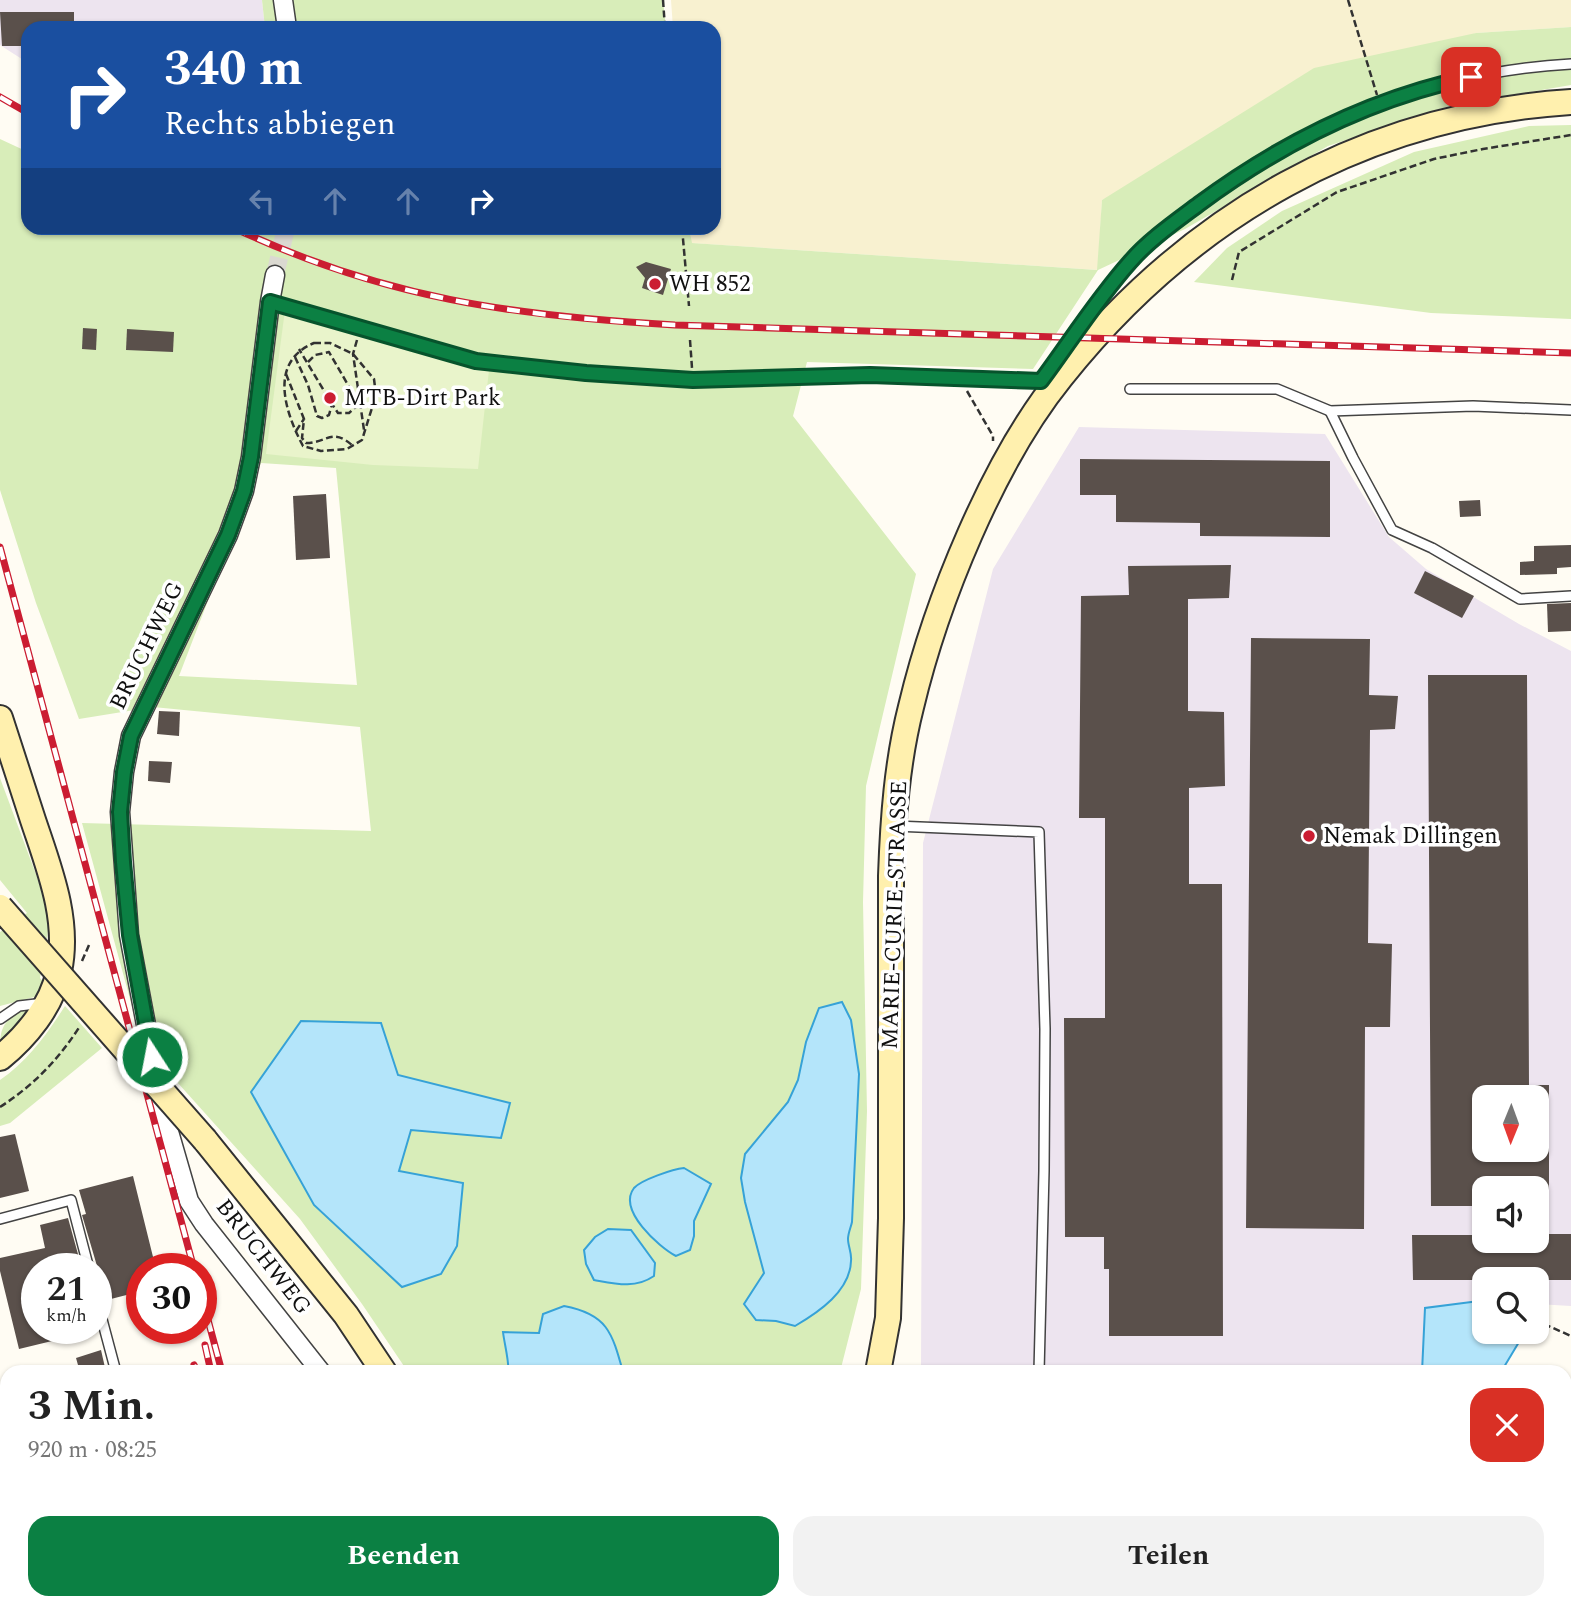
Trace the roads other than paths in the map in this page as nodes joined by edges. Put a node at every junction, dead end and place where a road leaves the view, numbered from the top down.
1 (283, 0) edge
2 (286, 21) edge
3 (1571, 64) edge
4 (1571, 102) edge
5 (275, 275) tunnel mouth
6 (270, 302) junction
7 (1130, 388) dead end
8 (1571, 410) edge
9 (1331, 411) junction
10 (1571, 596) edge
11 (0, 718) edge
12 (893, 826) junction
13 (0, 907) edge
14 (46, 1003) junction
15 (0, 1019) edge
16 (0, 1058) edge
17 (0, 1219) edge
18 (85, 1253) edge
19 (109, 1344) edge
20 (114, 1365) edge
21 (315, 1365) edge
22 (379, 1365) edge
23 (879, 1365) edge
24 (1039, 1365) edge

1 - 2 street
3 - 6 lane
4 - 12 main road, MARIE-CURIE-STRASSE
5 - 6 street, BRUCHWEG
6 - 21 street, BRUCHWEG
7 - 9 lane
8 - 9 lane
9 - 10 lane
11 - 14 main road
12 - 23 main road, MARIE-CURIE-STRASSE
12 - 24 lane
13 - 22 main road, bridge
14 - 15 lane
14 - 16 main road
17 - 18 lane
19 - 20 lane

